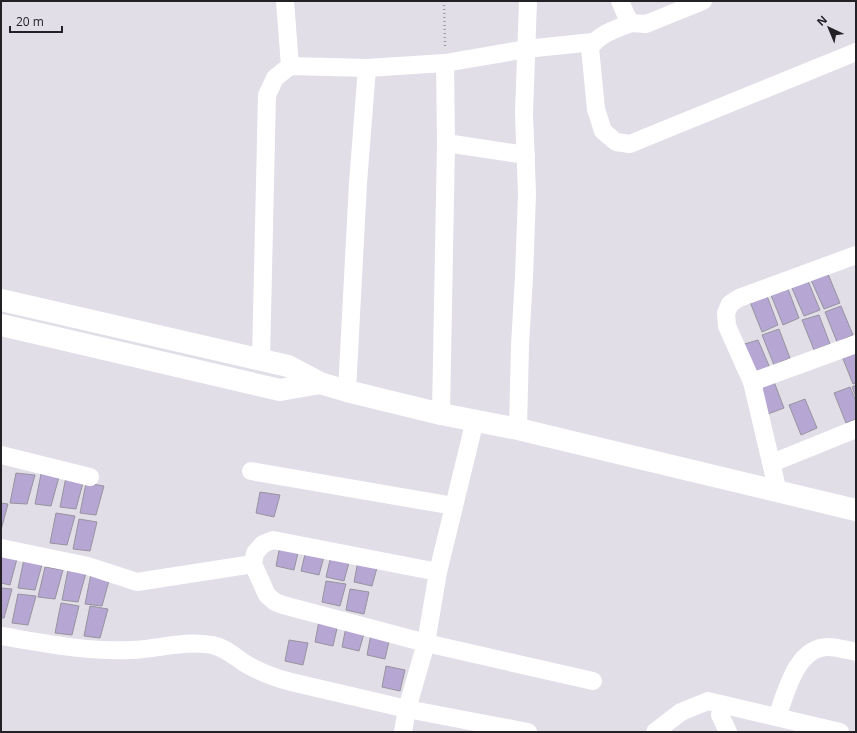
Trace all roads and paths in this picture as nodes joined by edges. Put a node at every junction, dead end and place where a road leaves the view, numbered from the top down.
1 (285, 1) edge
2 (444, 1) edge
3 (528, 1) edge
4 (620, 1) edge
5 (703, 1) edge
6 (631, 23) junction
7 (593, 42) junction
8 (526, 49) junction
9 (856, 52) edge
10 (445, 63) junction
11 (290, 66) junction
12 (367, 68) junction
13 (446, 143) junction
14 (526, 155) junction
15 (856, 255) edge
16 (1, 300) edge
17 (1, 325) edge
18 (856, 344) edge
19 (260, 359) junction
20 (752, 382) junction
21 (320, 383) junction
22 (348, 391) junction
23 (441, 414) junction
24 (475, 420) junction
25 (518, 429) junction
26 (856, 429) edge
27 (1, 455) edge
28 (772, 463) junction
29 (251, 471) dead end
30 (90, 477) dead end
31 (778, 492) junction
32 (454, 506) junction
33 (856, 510) edge
34 (1, 548) edge
35 (253, 564) junction
36 (438, 572) junction
37 (1, 636) edge
38 (426, 643) junction
39 (856, 652) edge
40 (593, 681) dead end
41 (407, 709) junction
42 (720, 715) dead end
43 (777, 717) junction
44 (403, 732) edge
45 (528, 732) edge
46 (655, 732) edge
47 (728, 732) edge
48 (840, 732) edge

1 - 11 street
2 - 10 path
3 - 8 street
4 - 6 street
5 - 6 street
6 - 7 street
7 - 8 street
7 - 9 street
8 - 10 street
8 - 14 street
10 - 12 street
10 - 13 street
11 - 12 street
11 - 19 street
12 - 22 street
13 - 14 street
13 - 23 street
14 - 25 street
15 - 20 street
16 - 19 main road
17 - 21 main road
18 - 20 street
19 - 21 main road
20 - 28 street
21 - 22 main road
22 - 23 main road
23 - 24 main road
24 - 25 main road
24 - 32 street
25 - 31 main road
26 - 28 street
27 - 30 street
28 - 31 street
29 - 32 street
31 - 33 main road
32 - 36 street
34 - 35 street
35 - 36 street
35 - 38 street
36 - 38 street
37 - 41 street
38 - 40 street
38 - 41 street
39 - 43 street
41 - 44 street
41 - 45 street
42 - 47 street
43 - 46 street
43 - 48 street

